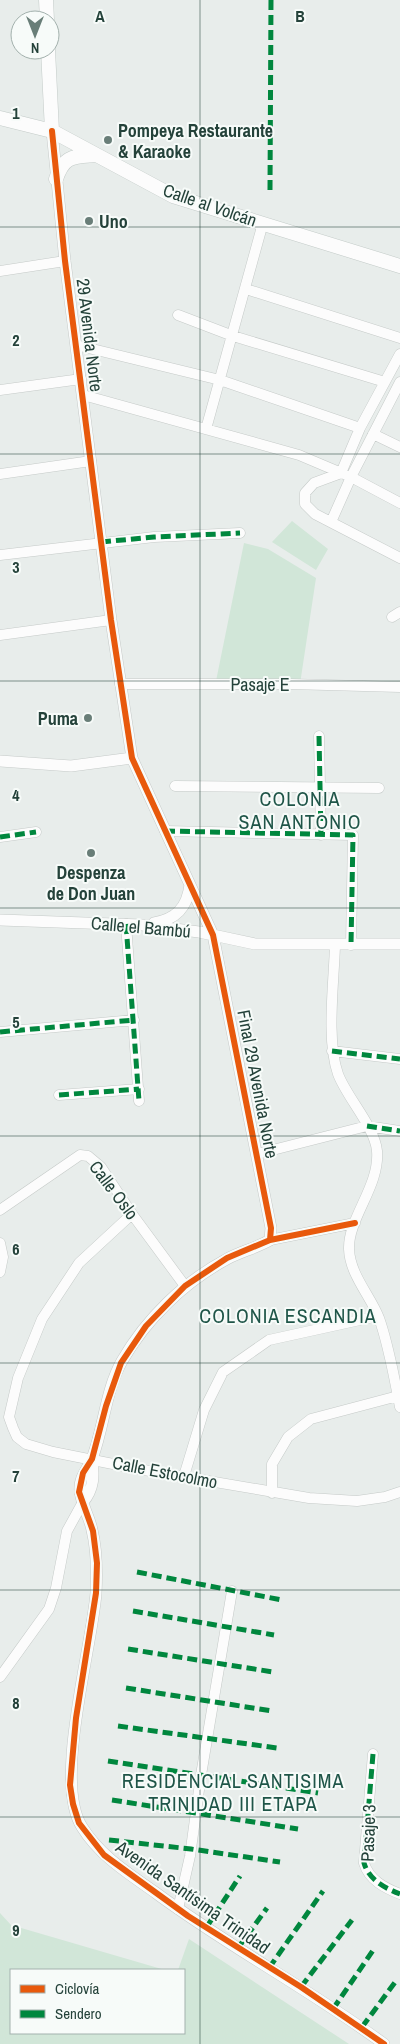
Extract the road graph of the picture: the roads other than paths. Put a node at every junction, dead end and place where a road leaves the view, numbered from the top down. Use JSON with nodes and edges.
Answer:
{"nodes":[{"id":1,"x":48,"y":60,"type":"edge"},
{"id":2,"x":0,"y":118,"type":"edge"},
{"id":3,"x":52,"y":131,"type":"junction"},
{"id":4,"x":96,"y":155,"type":"junction"},
{"id":5,"x":56,"y":179,"type":"junction"},
{"id":6,"x":263,"y":223,"type":"junction"},
{"id":7,"x":66,"y":262,"type":"junction"},
{"id":8,"x":400,"y":266,"type":"edge"},
{"id":9,"x":0,"y":271,"type":"edge"},
{"id":10,"x":246,"y":290,"type":"junction"},
{"id":11,"x":178,"y":314,"type":"dead end"},
{"id":12,"x":233,"y":336,"type":"junction"},
{"id":13,"x":400,"y":338,"type":"edge"},
{"id":14,"x":76,"y":345,"type":"junction"},
{"id":15,"x":400,"y":354,"type":"edge"},
{"id":16,"x":80,"y":379,"type":"junction"},
{"id":17,"x":220,"y":380,"type":"junction"},
{"id":18,"x":385,"y":382,"type":"junction"},
{"id":19,"x":399,"y":386,"type":"edge"},
{"id":20,"x":0,"y":390,"type":"edge"},
{"id":21,"x":83,"y":395,"type":"junction"},
{"id":22,"x":360,"y":428,"type":"junction"},
{"id":23,"x":206,"y":429,"type":"junction"},
{"id":24,"x":373,"y":434,"type":"junction"},
{"id":25,"x":400,"y":447,"type":"edge"},
{"id":26,"x":91,"y":461,"type":"junction"},
{"id":27,"x":0,"y":474,"type":"edge"},
{"id":28,"x":346,"y":475,"type":"junction"},
{"id":29,"x":400,"y":502,"type":"edge"},
{"id":30,"x":331,"y":522,"type":"junction"},
{"id":31,"x":240,"y":534,"type":"dead end"},
{"id":32,"x":102,"y":542,"type":"junction"},
{"id":33,"x":0,"y":555,"type":"edge"},
{"id":34,"x":400,"y":558,"type":"edge"},
{"id":35,"x":110,"y":620,"type":"junction"},
{"id":36,"x":0,"y":635,"type":"edge"},
{"id":37,"x":120,"y":684,"type":"junction"},
{"id":38,"x":400,"y":688,"type":"edge"},
{"id":39,"x":319,"y":736,"type":"dead end"},
{"id":40,"x":132,"y":758,"type":"junction"},
{"id":41,"x":0,"y":761,"type":"edge"},
{"id":42,"x":175,"y":786,"type":"dead end"},
{"id":43,"x":320,"y":788,"type":"junction"},
{"id":44,"x":379,"y":788,"type":"dead end"},
{"id":45,"x":36,"y":832,"type":"dead end"},
{"id":46,"x":164,"y":832,"type":"junction"},
{"id":47,"x":321,"y":835,"type":"junction"},
{"id":48,"x":0,"y":837,"type":"edge"},
{"id":49,"x":190,"y":885,"type":"junction"},
{"id":50,"x":0,"y":920,"type":"edge"},
{"id":51,"x":126,"y":924,"type":"junction"},
{"id":52,"x":142,"y":925,"type":"junction"},
{"id":53,"x":213,"y":935,"type":"junction"},
{"id":54,"x":400,"y":944,"type":"edge"},
{"id":55,"x":335,"y":945,"type":"junction"},
{"id":56,"x":351,"y":945,"type":"junction"},
{"id":57,"x":134,"y":1020,"type":"junction"},
{"id":58,"x":0,"y":1032,"type":"edge"},
{"id":59,"x":332,"y":1051,"type":"junction"},
{"id":60,"x":400,"y":1059,"type":"edge"},
{"id":61,"x":139,"y":1089,"type":"junction"},
{"id":62,"x":59,"y":1095,"type":"dead end"},
{"id":63,"x":139,"y":1101,"type":"dead end"},
{"id":64,"x":367,"y":1126,"type":"junction"},
{"id":65,"x":400,"y":1131,"type":"edge"},
{"id":66,"x":257,"y":1154,"type":"junction"},
{"id":67,"x":0,"y":1210,"type":"edge"},
{"id":68,"x":132,"y":1214,"type":"junction"},
{"id":69,"x":356,"y":1223,"type":"junction"},
{"id":70,"x":270,"y":1240,"type":"junction"},
{"id":71,"x":0,"y":1243,"type":"edge"},
{"id":72,"x":0,"y":1272,"type":"edge"},
{"id":73,"x":185,"y":1286,"type":"junction"},
{"id":74,"x":378,"y":1316,"type":"junction"},
{"id":75,"x":398,"y":1396,"type":"junction"},
{"id":76,"x":400,"y":1407,"type":"edge"},
{"id":77,"x":92,"y":1459,"type":"junction"},
{"id":78,"x":184,"y":1476,"type":"junction"},
{"id":79,"x":400,"y":1492,"type":"edge"},
{"id":80,"x":272,"y":1493,"type":"junction"},
{"id":81,"x":84,"y":1502,"type":"junction"},
{"id":82,"x":232,"y":1591,"type":"dead end"},
{"id":83,"x":0,"y":1677,"type":"edge"},
{"id":84,"x":374,"y":1754,"type":"dead end"},
{"id":85,"x":400,"y":1894,"type":"edge"},
{"id":86,"x":178,"y":1909,"type":"junction"},
{"id":87,"x":384,"y":2044,"type":"edge"}],
"edges":[{"from":1,"to":3,"type":"main road","name":"29 Avenida Norte"},
{"from":2,"to":3,"type":"main road","name":"Calle al Volcán"},
{"from":3,"to":4,"type":"main road","name":"Calle al Volcán"},
{"from":3,"to":5,"type":"street","name":"29 Avenida Norte"},
{"from":4,"to":5,"type":"main road"},
{"from":4,"to":6,"type":"main road","name":"Calle al Volcán"},
{"from":5,"to":7,"type":"street","name":"29 Avenida Norte"},
{"from":6,"to":8,"type":"main road","name":"Calle al Volcán"},
{"from":6,"to":10,"type":"street"},
{"from":7,"to":9,"type":"street"},
{"from":7,"to":14,"type":"street","name":"29 Avenida Norte"},
{"from":10,"to":12,"type":"street"},
{"from":10,"to":13,"type":"street"},
{"from":11,"to":12,"type":"street"},
{"from":12,"to":17,"type":"street"},
{"from":12,"to":18,"type":"street"},
{"from":14,"to":16,"type":"street","name":"29 Avenida Norte"},
{"from":14,"to":17,"type":"street"},
{"from":15,"to":18,"type":"street"},
{"from":16,"to":20,"type":"street"},
{"from":16,"to":21,"type":"street","name":"29 Avenida Norte"},
{"from":17,"to":22,"type":"street"},
{"from":17,"to":23,"type":"street"},
{"from":18,"to":22,"type":"street"},
{"from":19,"to":24,"type":"street"},
{"from":21,"to":23,"type":"street"},
{"from":21,"to":26,"type":"street","name":"29 Avenida Norte"},
{"from":22,"to":28,"type":"street"},
{"from":23,"to":28,"type":"street"},
{"from":24,"to":25,"type":"street"},
{"from":24,"to":28,"type":"street"},
{"from":26,"to":27,"type":"street"},
{"from":26,"to":32,"type":"street","name":"29 Avenida Norte"},
{"from":28,"to":29,"type":"street"},
{"from":28,"to":30,"type":"street"},
{"from":28,"to":30,"type":"street"},
{"from":30,"to":34,"type":"street"},
{"from":31,"to":32,"type":"street"},
{"from":32,"to":33,"type":"street"},
{"from":32,"to":35,"type":"street","name":"29 Avenida Norte"},
{"from":35,"to":36,"type":"street"},
{"from":35,"to":37,"type":"street","name":"29 Avenida Norte"},
{"from":37,"to":38,"type":"street","name":"Pasaje E"},
{"from":37,"to":40,"type":"street","name":"29 Avenida Norte"},
{"from":39,"to":43,"type":"street"},
{"from":40,"to":41,"type":"street"},
{"from":40,"to":46,"type":"street","name":"Final 29 Avenida Norte"},
{"from":42,"to":43,"type":"street"},
{"from":43,"to":44,"type":"street"},
{"from":43,"to":47,"type":"street"},
{"from":45,"to":48,"type":"street"},
{"from":46,"to":47,"type":"street"},
{"from":46,"to":49,"type":"street","name":"Final 29 Avenida Norte"},
{"from":47,"to":56,"type":"street"},
{"from":49,"to":52,"type":"street"},
{"from":49,"to":53,"type":"street","name":"Final 29 Avenida Norte"},
{"from":50,"to":51,"type":"street","name":"Calle el Bambú"},
{"from":51,"to":52,"type":"street","name":"Calle el Bambú"},
{"from":51,"to":57,"type":"street"},
{"from":52,"to":53,"type":"street","name":"Calle el Bambú"},
{"from":53,"to":55,"type":"street","name":"Calle el Bambú"},
{"from":53,"to":66,"type":"street","name":"Final 29 Avenida Norte"},
{"from":54,"to":56,"type":"street","name":"Calle el Bambú"},
{"from":55,"to":56,"type":"street","name":"Calle el Bambú"},
{"from":55,"to":59,"type":"street"},
{"from":57,"to":58,"type":"street"},
{"from":57,"to":61,"type":"street"},
{"from":59,"to":60,"type":"street"},
{"from":59,"to":64,"type":"street"},
{"from":61,"to":62,"type":"street"},
{"from":61,"to":63,"type":"street"},
{"from":64,"to":65,"type":"street"},
{"from":64,"to":66,"type":"street"},
{"from":64,"to":69,"type":"street"},
{"from":66,"to":70,"type":"street","name":"Final 29 Avenida Norte"},
{"from":67,"to":68,"type":"street","name":"Calle Oslo"},
{"from":68,"to":73,"type":"street","name":"Calle Oslo"},
{"from":68,"to":77,"type":"street","name":"Calle Estocolmo"},
{"from":69,"to":70,"type":"street"},
{"from":69,"to":74,"type":"street"},
{"from":70,"to":73,"type":"street","name":"Avenida Santísima Trinidad"},
{"from":71,"to":72,"type":"street"},
{"from":73,"to":77,"type":"street","name":"Avenida Santísima Trinidad"},
{"from":74,"to":75,"type":"street"},
{"from":74,"to":78,"type":"street"},
{"from":75,"to":76,"type":"street"},
{"from":75,"to":80,"type":"street"},
{"from":77,"to":78,"type":"street","name":"Calle Estocolmo"},
{"from":77,"to":81,"type":"street","name":"Avenida Santísima Trinidad"},
{"from":78,"to":80,"type":"street","name":"Calle Estocolmo"},
{"from":79,"to":80,"type":"street","name":"Calle Estocolmo"},
{"from":81,"to":83,"type":"street"},
{"from":81,"to":86,"type":"street","name":"Avenida Santísima Trinidad"},
{"from":82,"to":86,"type":"street"},
{"from":84,"to":85,"type":"street","name":"Pasaje 3"},
{"from":86,"to":87,"type":"street","name":"Avenida Santísima Trinidad"}]}
